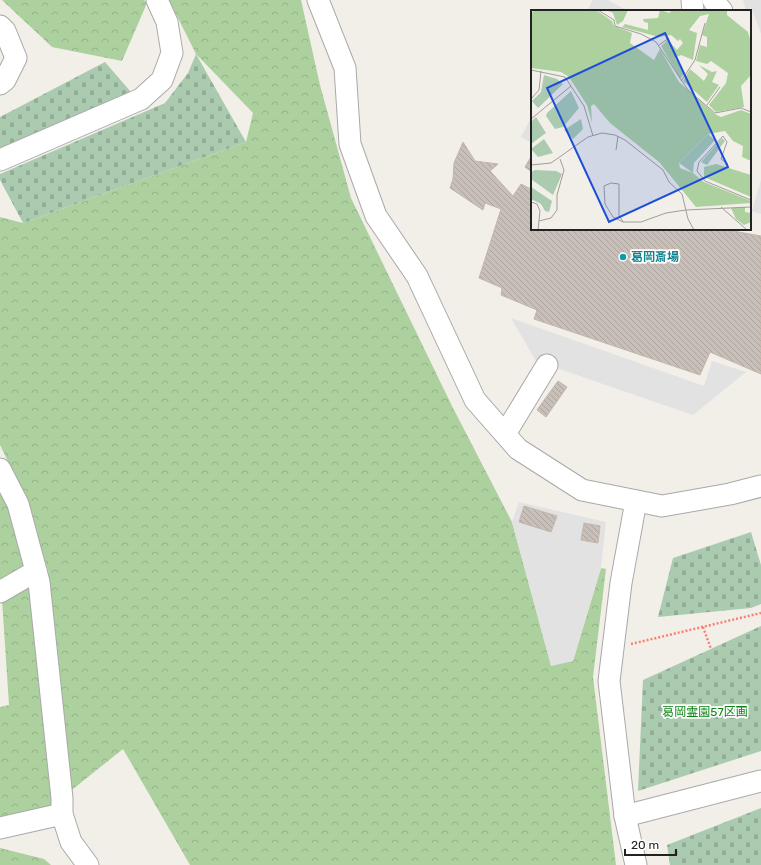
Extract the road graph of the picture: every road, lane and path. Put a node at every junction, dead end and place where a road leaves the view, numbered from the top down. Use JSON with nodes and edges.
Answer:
{"nodes":[{"id":1,"x":157,"y":0,"type":"edge"},
{"id":2,"x":318,"y":0,"type":"edge"},
{"id":3,"x":692,"y":0,"type":"edge"},
{"id":4,"x":713,"y":0,"type":"edge"},
{"id":5,"x":693,"y":10,"type":"edge"},
{"id":6,"x":721,"y":10,"type":"edge"},
{"id":7,"x":0,"y":26,"type":"edge"},
{"id":8,"x":0,"y":84,"type":"edge"},
{"id":9,"x":0,"y":160,"type":"edge"},
{"id":10,"x":547,"y":365,"type":"dead end"},
{"id":11,"x":505,"y":434,"type":"junction"},
{"id":12,"x":0,"y":469,"type":"edge"},
{"id":13,"x":761,"y":486,"type":"edge"},
{"id":14,"x":636,"y":501,"type":"junction"},
{"id":15,"x":36,"y":570,"type":"junction"},
{"id":16,"x":0,"y":592,"type":"edge"},
{"id":17,"x":761,"y":613,"type":"edge"},
{"id":18,"x":703,"y":627,"type":"junction"},
{"id":19,"x":711,"y":648,"type":"dead end"},
{"id":20,"x":613,"y":649,"type":"junction"},
{"id":21,"x":761,"y":781,"type":"edge"},
{"id":22,"x":62,"y":814,"type":"junction"},
{"id":23,"x":625,"y":816,"type":"junction"},
{"id":24,"x":0,"y":828,"type":"edge"},
{"id":25,"x":88,"y":865,"type":"edge"},
{"id":26,"x":636,"y":865,"type":"edge"}],
"edges":[{"from":1,"to":9,"type":"street"},
{"from":2,"to":11,"type":"street"},
{"from":3,"to":5,"type":"street"},
{"from":4,"to":6,"type":"street"},
{"from":7,"to":8,"type":"street"},
{"from":10,"to":11,"type":"street"},
{"from":11,"to":14,"type":"street"},
{"from":12,"to":15,"type":"street"},
{"from":13,"to":14,"type":"street"},
{"from":14,"to":20,"type":"street"},
{"from":15,"to":16,"type":"street"},
{"from":15,"to":22,"type":"street"},
{"from":17,"to":18,"type":"path"},
{"from":18,"to":19,"type":"path"},
{"from":18,"to":20,"type":"path"},
{"from":20,"to":23,"type":"street"},
{"from":21,"to":23,"type":"street"},
{"from":22,"to":24,"type":"street"},
{"from":22,"to":25,"type":"street"},
{"from":23,"to":26,"type":"street"}]}
